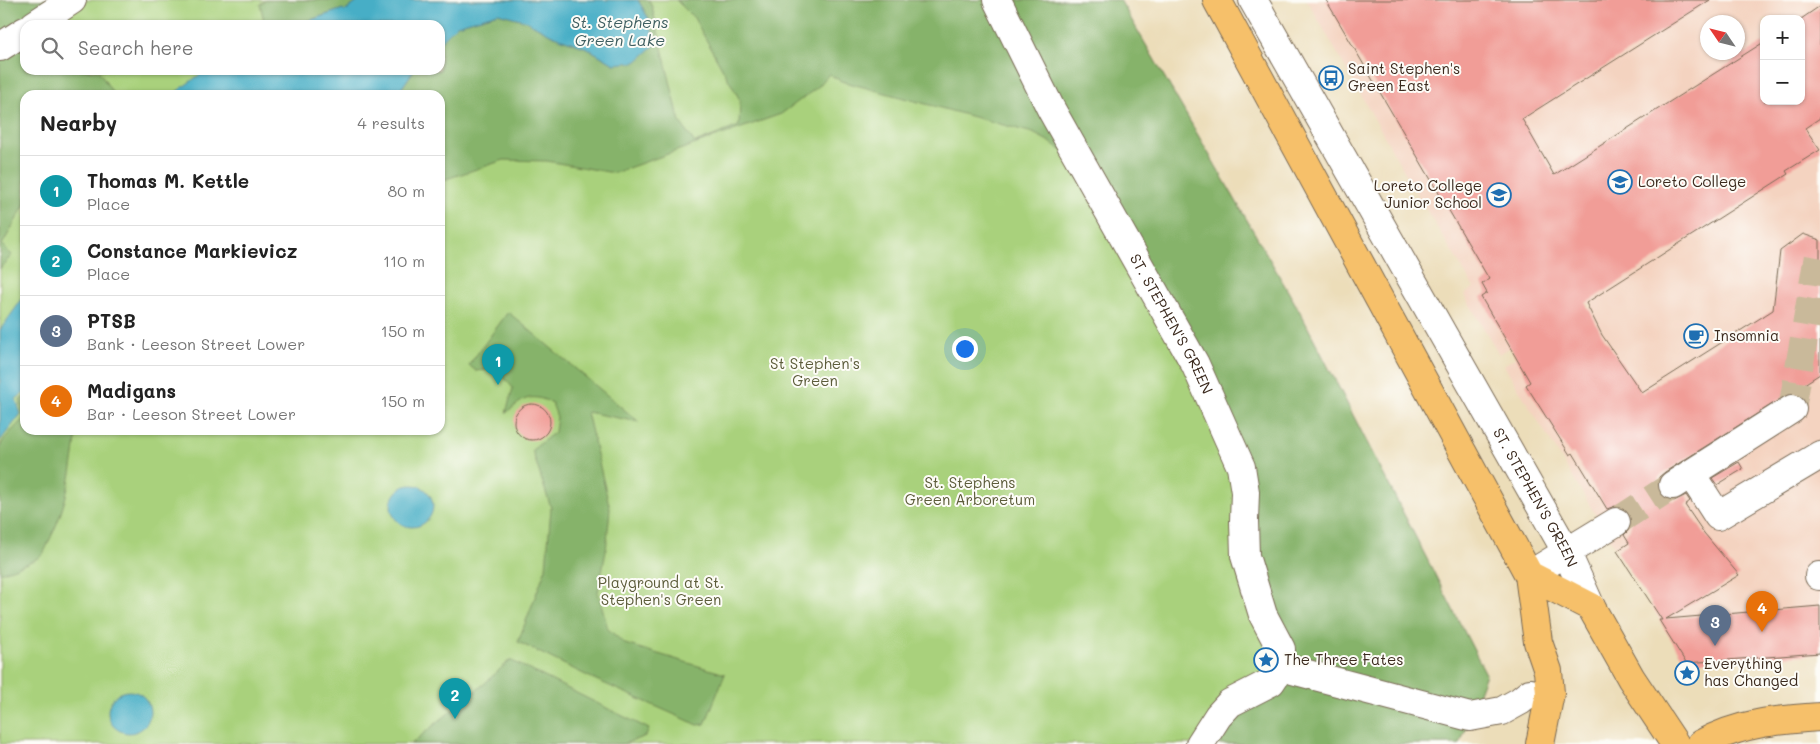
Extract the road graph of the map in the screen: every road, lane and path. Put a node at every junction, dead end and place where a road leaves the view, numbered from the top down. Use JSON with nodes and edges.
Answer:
{"nodes":[{"id":1,"x":72,"y":0,"type":"edge"},
{"id":2,"x":997,"y":0,"type":"edge"},
{"id":3,"x":1217,"y":0,"type":"edge"},
{"id":4,"x":1253,"y":0,"type":"edge"},
{"id":5,"x":42,"y":20,"type":"edge"},
{"id":6,"x":20,"y":34,"type":"edge"},
{"id":7,"x":0,"y":47,"type":"edge"},
{"id":8,"x":1792,"y":409,"type":"dead end"},
{"id":9,"x":1820,"y":455,"type":"edge"},
{"id":10,"x":1616,"y":522,"type":"tunnel mouth"},
{"id":11,"x":1566,"y":551,"type":"junction"},
{"id":12,"x":1529,"y":575,"type":"junction"},
{"id":13,"x":1591,"y":608,"type":"junction"},
{"id":14,"x":1281,"y":667,"type":"junction"},
{"id":15,"x":1530,"y":693,"type":"dead end"},
{"id":16,"x":1820,"y":716,"type":"edge"},
{"id":17,"x":1200,"y":744,"type":"edge"},
{"id":18,"x":1540,"y":744,"type":"edge"},
{"id":19,"x":1675,"y":744,"type":"edge"},
{"id":20,"x":1700,"y":744,"type":"edge"}],
"edges":[{"from":1,"to":5,"type":"street"},
{"from":2,"to":14,"type":"street","name":"ST. STEPHEN'S GREEN"},
{"from":3,"to":12,"type":"main road"},
{"from":4,"to":11,"type":"street","name":"ST. STEPHEN'S GREEN"},
{"from":6,"to":7,"type":"street"},
{"from":8,"to":9,"type":"street"},
{"from":10,"to":11,"type":"street"},
{"from":11,"to":12,"type":"street"},
{"from":11,"to":13,"type":"street","name":"ST. STEPHEN'S GREEN"},
{"from":12,"to":13,"type":"main road","name":"ST. STEPHEN'S GREEN"},
{"from":12,"to":18,"type":"main road"},
{"from":13,"to":19,"type":"main road","name":"ST. STEPHEN'S GREEN"},
{"from":14,"to":15,"type":"street"},
{"from":14,"to":17,"type":"street"},
{"from":16,"to":20,"type":"main road"}]}
